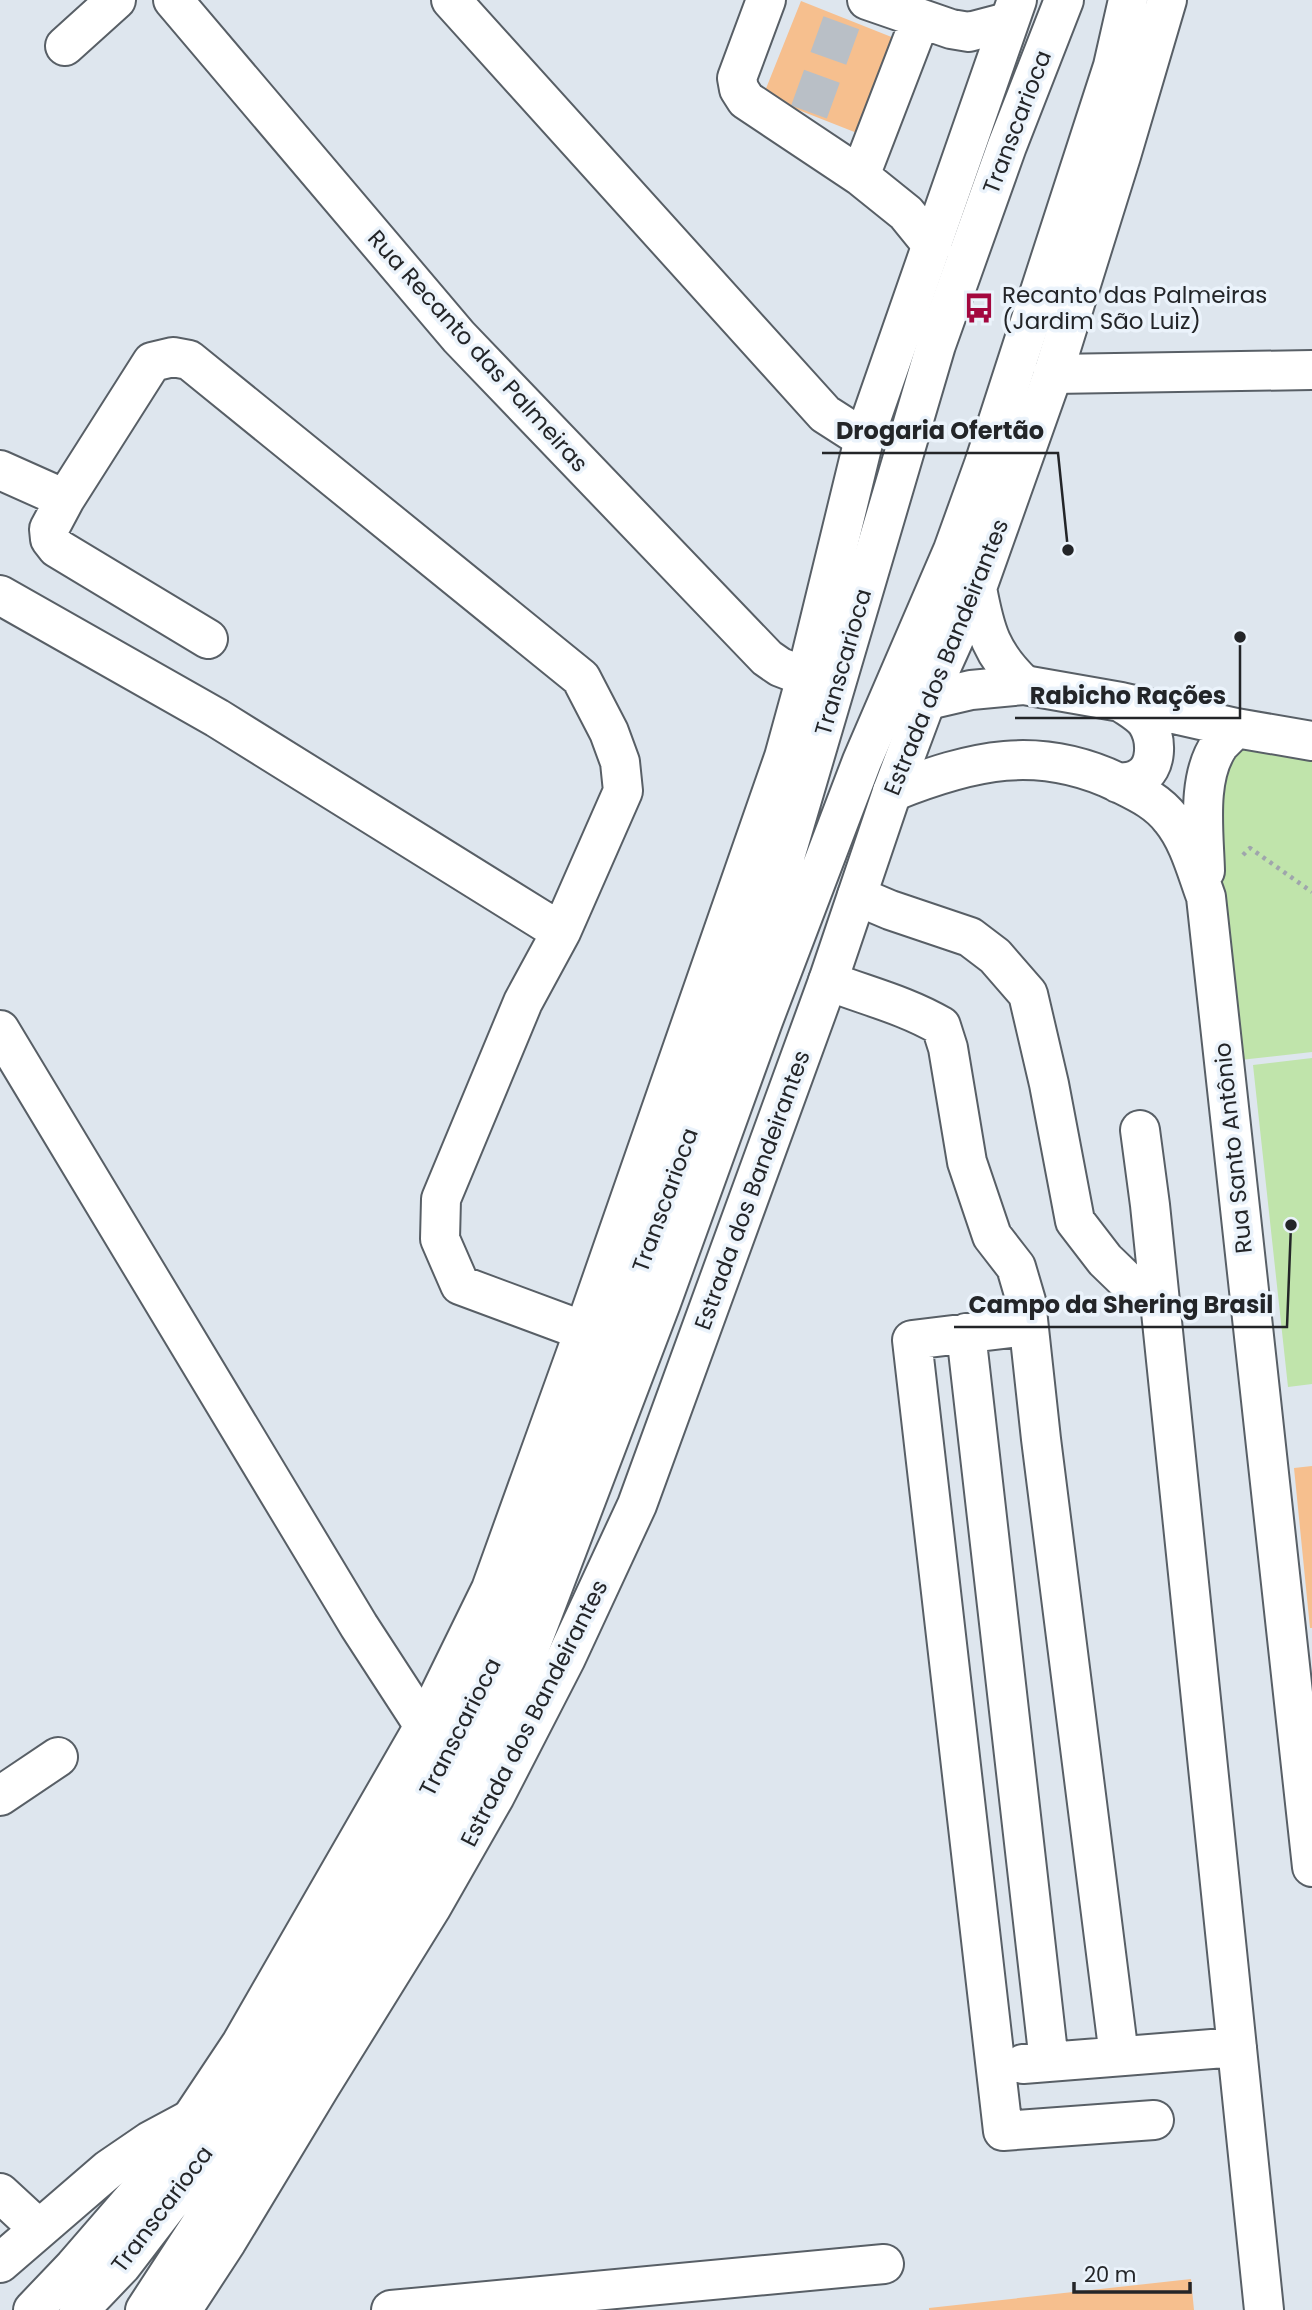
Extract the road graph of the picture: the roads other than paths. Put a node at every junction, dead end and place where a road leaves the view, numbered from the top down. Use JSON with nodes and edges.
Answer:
{"nodes":[{"id":1,"x":116,"y":0,"type":"edge"},
{"id":2,"x":173,"y":0,"type":"edge"},
{"id":3,"x":451,"y":0,"type":"edge"},
{"id":4,"x":766,"y":0,"type":"edge"},
{"id":5,"x":1064,"y":0,"type":"edge"},
{"id":6,"x":1128,"y":0,"type":"edge"},
{"id":7,"x":1167,"y":0,"type":"edge"},
{"id":8,"x":853,"y":6,"type":"edge"},
{"id":9,"x":1012,"y":11,"type":"edge"},
{"id":10,"x":920,"y":20,"type":"junction"},
{"id":11,"x":65,"y":46,"type":"dead end"},
{"id":12,"x":860,"y":176,"type":"junction"},
{"id":13,"x":932,"y":245,"type":"junction"},
{"id":14,"x":1312,"y":370,"type":"edge"},
{"id":15,"x":1053,"y":374,"type":"junction"},
{"id":16,"x":864,"y":439,"type":"junction"},
{"id":17,"x":0,"y":470,"type":"edge"},
{"id":18,"x":65,"y":499,"type":"junction"},
{"id":19,"x":977,"y":588,"type":"junction"},
{"id":20,"x":0,"y":595,"type":"edge"},
{"id":21,"x":208,"y":639,"type":"dead end"},
{"id":22,"x":806,"y":677,"type":"junction"},
{"id":23,"x":1024,"y":685,"type":"junction"},
{"id":24,"x":926,"y":701,"type":"junction"},
{"id":25,"x":1121,"y":702,"type":"junction"},
{"id":26,"x":884,"y":710,"type":"junction"},
{"id":27,"x":1236,"y":728,"type":"junction"},
{"id":28,"x":823,"y":732,"type":"junction"},
{"id":29,"x":1310,"y":739,"type":"edge"},
{"id":30,"x":784,"y":757,"type":"junction"},
{"id":31,"x":1118,"y":783,"type":"junction"},
{"id":32,"x":892,"y":792,"type":"junction"},
{"id":33,"x":857,"y":896,"type":"junction"},
{"id":34,"x":1206,"y":897,"type":"junction"},
{"id":35,"x":561,"y":932,"type":"junction"},
{"id":36,"x":828,"y":981,"type":"junction"},
{"id":37,"x":0,"y":1030,"type":"edge"},
{"id":38,"x":1140,"y":1130,"type":"dead end"},
{"id":39,"x":1159,"y":1300,"type":"junction"},
{"id":40,"x":1028,"y":1326,"type":"junction"},
{"id":41,"x":584,"y":1331,"type":"junction"},
{"id":42,"x":966,"y":1333,"type":"junction"},
{"id":43,"x":424,"y":1726,"type":"junction"},
{"id":44,"x":58,"y":1757,"type":"dead end"},
{"id":45,"x":0,"y":1796,"type":"edge"},
{"id":46,"x":1312,"y":1867,"type":"edge"},
{"id":47,"x":1237,"y":2047,"type":"junction"},
{"id":48,"x":1119,"y":2056,"type":"junction"},
{"id":49,"x":1049,"y":2062,"type":"junction"},
{"id":50,"x":995,"y":2066,"type":"junction"},
{"id":51,"x":191,"y":2119,"type":"junction"},
{"id":52,"x":1154,"y":2120,"type":"dead end"},
{"id":53,"x":0,"y":2193,"type":"edge"},
{"id":54,"x":39,"y":2229,"type":"junction"},
{"id":55,"x":0,"y":2263,"type":"edge"},
{"id":56,"x":884,"y":2264,"type":"dead end"},
{"id":57,"x":33,"y":2310,"type":"edge"},
{"id":58,"x":79,"y":2310,"type":"edge"},
{"id":59,"x":145,"y":2310,"type":"edge"},
{"id":60,"x":181,"y":2310,"type":"edge"},
{"id":61,"x":391,"y":2310,"type":"edge"},
{"id":62,"x":1264,"y":2310,"type":"edge"}],
"edges":[{"from":1,"to":11,"type":"street"},
{"from":2,"to":22,"type":"street","name":"Rua Recanto das Palmeiras"},
{"from":3,"to":16,"type":"street"},
{"from":4,"to":12,"type":"street"},
{"from":5,"to":28,"type":"street","name":"Transcarioca"},
{"from":6,"to":26,"type":"street","name":"Transcarioca"},
{"from":7,"to":15,"type":"street","name":"Estrada dos Bandeirantes"},
{"from":8,"to":10,"type":"street"},
{"from":9,"to":10,"type":"street"},
{"from":9,"to":13,"type":"street"},
{"from":10,"to":12,"type":"street"},
{"from":12,"to":13,"type":"street"},
{"from":13,"to":16,"type":"street"},
{"from":14,"to":15,"type":"street"},
{"from":15,"to":19,"type":"street","name":"Estrada dos Bandeirantes"},
{"from":16,"to":22,"type":"street"},
{"from":17,"to":18,"type":"street"},
{"from":18,"to":21,"type":"street"},
{"from":18,"to":35,"type":"street"},
{"from":19,"to":23,"type":"street"},
{"from":19,"to":24,"type":"street","name":"Estrada dos Bandeirantes"},
{"from":20,"to":35,"type":"street"},
{"from":22,"to":30,"type":"street"},
{"from":23,"to":24,"type":"street"},
{"from":23,"to":25,"type":"street"},
{"from":24,"to":26,"type":"street"},
{"from":24,"to":32,"type":"street","name":"Estrada dos Bandeirantes"},
{"from":25,"to":27,"type":"street"},
{"from":25,"to":31,"type":"street"},
{"from":26,"to":28,"type":"street"},
{"from":26,"to":59,"type":"street","name":"Transcarioca"},
{"from":27,"to":29,"type":"street"},
{"from":27,"to":34,"type":"street"},
{"from":28,"to":30,"type":"street"},
{"from":28,"to":58,"type":"street","name":"Transcarioca"},
{"from":30,"to":41,"type":"street"},
{"from":31,"to":32,"type":"street","name":"Rua Santo Antônio"},
{"from":31,"to":34,"type":"street","name":"Rua Santo Antônio"},
{"from":32,"to":33,"type":"street","name":"Estrada dos Bandeirantes"},
{"from":33,"to":36,"type":"street","name":"Estrada dos Bandeirantes"},
{"from":33,"to":39,"type":"street"},
{"from":34,"to":46,"type":"street","name":"Rua Santo Antônio"},
{"from":35,"to":41,"type":"street"},
{"from":36,"to":40,"type":"street"},
{"from":36,"to":60,"type":"street","name":"Estrada dos Bandeirantes"},
{"from":37,"to":43,"type":"street"},
{"from":38,"to":39,"type":"street"},
{"from":39,"to":47,"type":"street"},
{"from":40,"to":42,"type":"street"},
{"from":40,"to":48,"type":"street"},
{"from":41,"to":43,"type":"street"},
{"from":42,"to":49,"type":"street"},
{"from":42,"to":50,"type":"street"},
{"from":43,"to":51,"type":"street"},
{"from":44,"to":45,"type":"street"},
{"from":47,"to":48,"type":"street"},
{"from":47,"to":62,"type":"street"},
{"from":48,"to":49,"type":"street"},
{"from":49,"to":50,"type":"street"},
{"from":50,"to":52,"type":"street"},
{"from":51,"to":54,"type":"street"},
{"from":51,"to":57,"type":"street"},
{"from":53,"to":54,"type":"street"},
{"from":54,"to":55,"type":"street"},
{"from":56,"to":61,"type":"street"}]}
